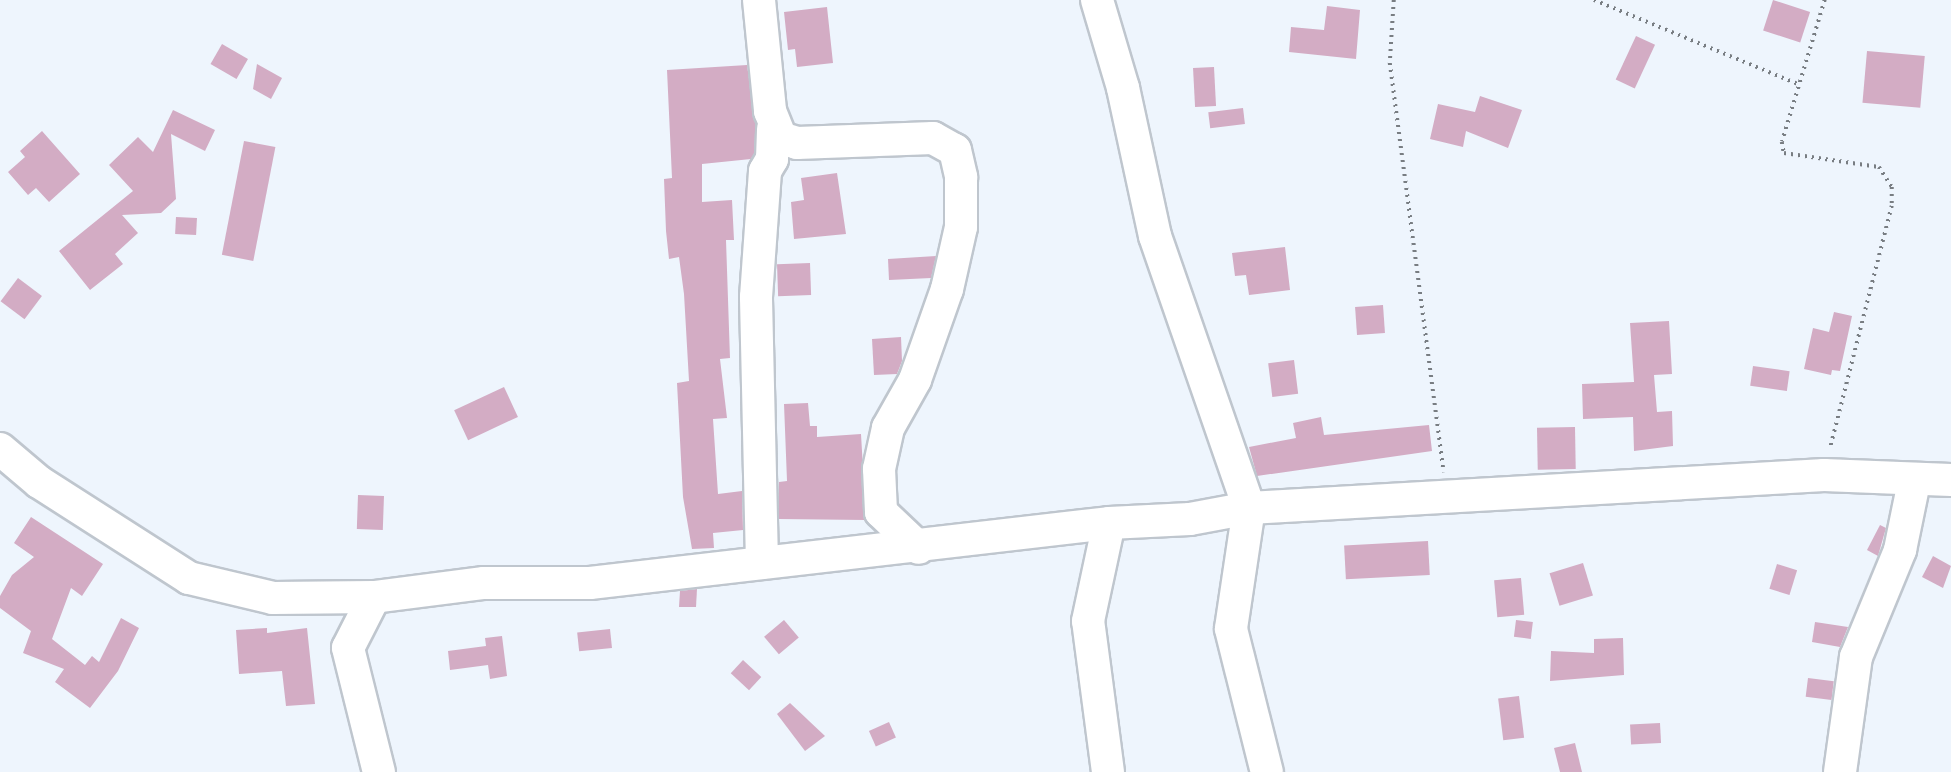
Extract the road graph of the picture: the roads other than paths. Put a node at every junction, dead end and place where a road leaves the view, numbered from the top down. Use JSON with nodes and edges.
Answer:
{"nodes":[{"id":1,"x":759,"y":0,"type":"edge"},
{"id":2,"x":1097,"y":0,"type":"edge"},
{"id":3,"x":774,"y":128,"type":"junction"},
{"id":4,"x":0,"y":449,"type":"edge"},
{"id":5,"x":1951,"y":480,"type":"edge"},
{"id":6,"x":1914,"y":482,"type":"junction"},
{"id":7,"x":1249,"y":508,"type":"junction"},
{"id":8,"x":1109,"y":523,"type":"junction"},
{"id":9,"x":919,"y":548,"type":"junction"},
{"id":10,"x":762,"y":563,"type":"junction"},
{"id":11,"x":374,"y":597,"type":"junction"},
{"id":12,"x":1272,"y":770,"type":"edge"},
{"id":13,"x":379,"y":772,"type":"edge"},
{"id":14,"x":1108,"y":772,"type":"edge"},
{"id":15,"x":1840,"y":772,"type":"edge"}],
"edges":[{"from":1,"to":3,"type":"street"},
{"from":2,"to":7,"type":"street"},
{"from":3,"to":9,"type":"street"},
{"from":3,"to":10,"type":"street"},
{"from":4,"to":11,"type":"street"},
{"from":5,"to":6,"type":"street"},
{"from":6,"to":7,"type":"street"},
{"from":6,"to":15,"type":"street"},
{"from":7,"to":8,"type":"street"},
{"from":7,"to":12,"type":"street"},
{"from":8,"to":9,"type":"street"},
{"from":8,"to":14,"type":"street"},
{"from":9,"to":10,"type":"street"},
{"from":10,"to":11,"type":"street"},
{"from":11,"to":13,"type":"street"}]}
